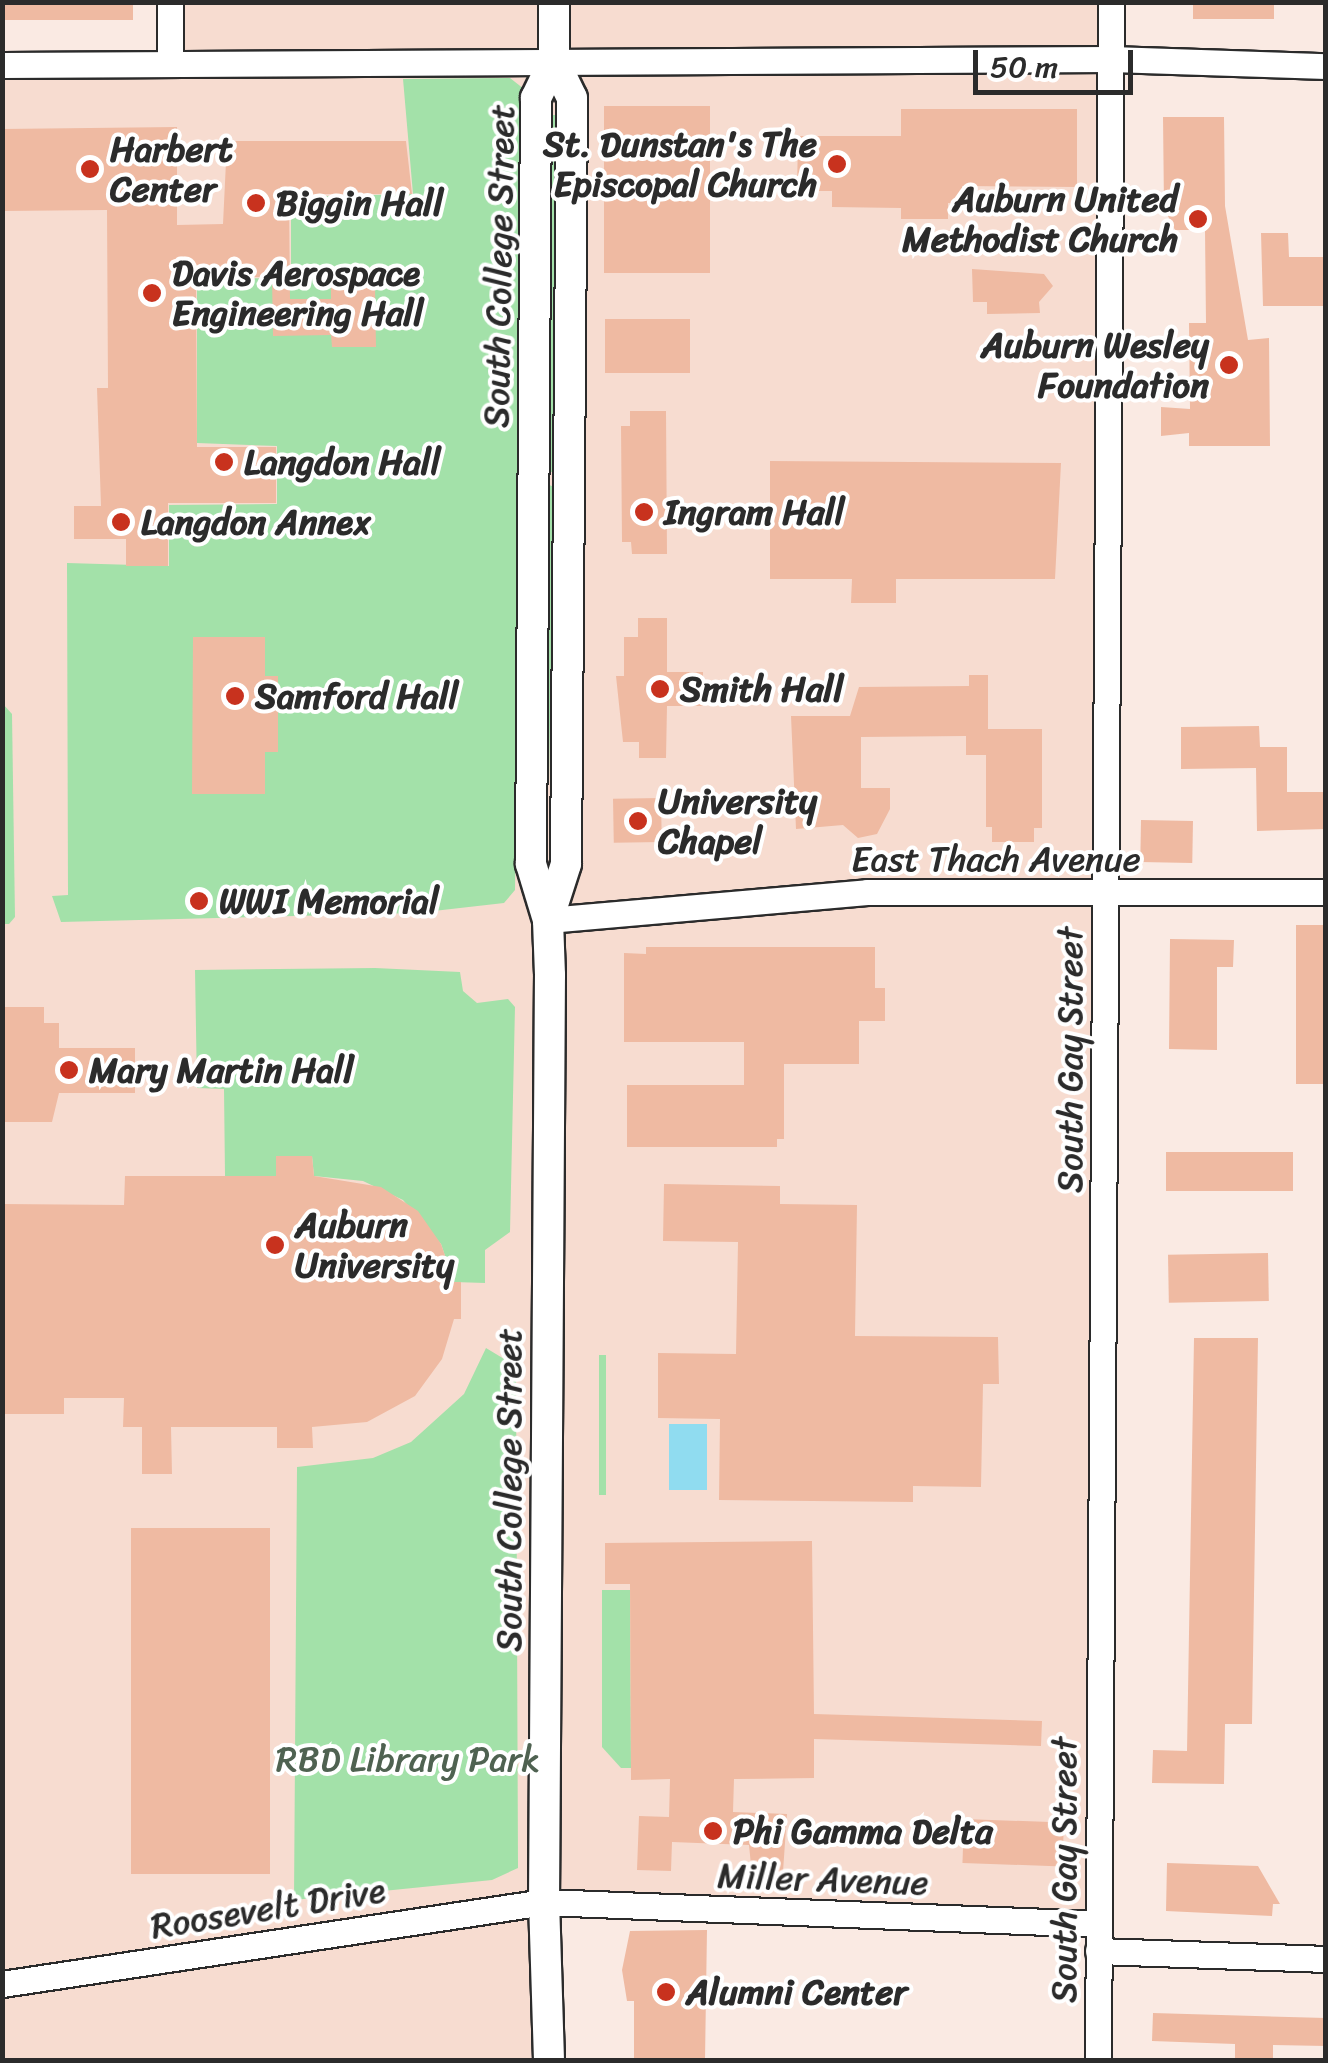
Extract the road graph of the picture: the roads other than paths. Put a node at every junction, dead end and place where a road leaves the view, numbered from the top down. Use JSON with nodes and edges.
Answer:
{"nodes":[{"id":1,"x":170,"y":2,"type":"edge"},
{"id":2,"x":554,"y":2,"type":"edge"},
{"id":3,"x":1111,"y":2,"type":"edge"},
{"id":4,"x":554,"y":60,"type":"junction"},
{"id":5,"x":1111,"y":60,"type":"junction"},
{"id":6,"x":170,"y":64,"type":"junction"},
{"id":7,"x":2,"y":65,"type":"edge"},
{"id":8,"x":1326,"y":66,"type":"edge"},
{"id":9,"x":1326,"y":892,"type":"edge"},
{"id":10,"x":1105,"y":894,"type":"junction"},
{"id":11,"x":548,"y":920,"type":"junction"},
{"id":12,"x":544,"y":1902,"type":"junction"},
{"id":13,"x":1098,"y":1924,"type":"junction"},
{"id":14,"x":1098,"y":1951,"type":"junction"},
{"id":15,"x":1326,"y":1959,"type":"edge"},
{"id":16,"x":2,"y":1984,"type":"edge"},
{"id":17,"x":550,"y":2060,"type":"edge"},
{"id":18,"x":1098,"y":2060,"type":"edge"}],
"edges":[{"from":1,"to":6,"type":"street"},
{"from":2,"to":4,"type":"main road"},
{"from":3,"to":5,"type":"street","name":"South Gay Street"},
{"from":4,"to":5,"type":"street"},
{"from":4,"to":6,"type":"street"},
{"from":4,"to":11,"type":"main road","name":"South College Street"},
{"from":5,"to":8,"type":"street"},
{"from":5,"to":10,"type":"street","name":"South Gay Street"},
{"from":6,"to":7,"type":"street"},
{"from":9,"to":10,"type":"street","name":"East Thach Avenue"},
{"from":10,"to":11,"type":"street","name":"East Thach Avenue"},
{"from":10,"to":13,"type":"street","name":"South Gay Street"},
{"from":11,"to":12,"type":"main road","name":"South College Street"},
{"from":12,"to":13,"type":"street","name":"Miller Avenue"},
{"from":12,"to":16,"type":"street","name":"Roosevelt Drive"},
{"from":12,"to":17,"type":"main road","name":"South College Street"},
{"from":13,"to":14,"type":"street","name":"South Gay Street"},
{"from":14,"to":15,"type":"street"},
{"from":14,"to":18,"type":"street","name":"South Gay Street"}]}
